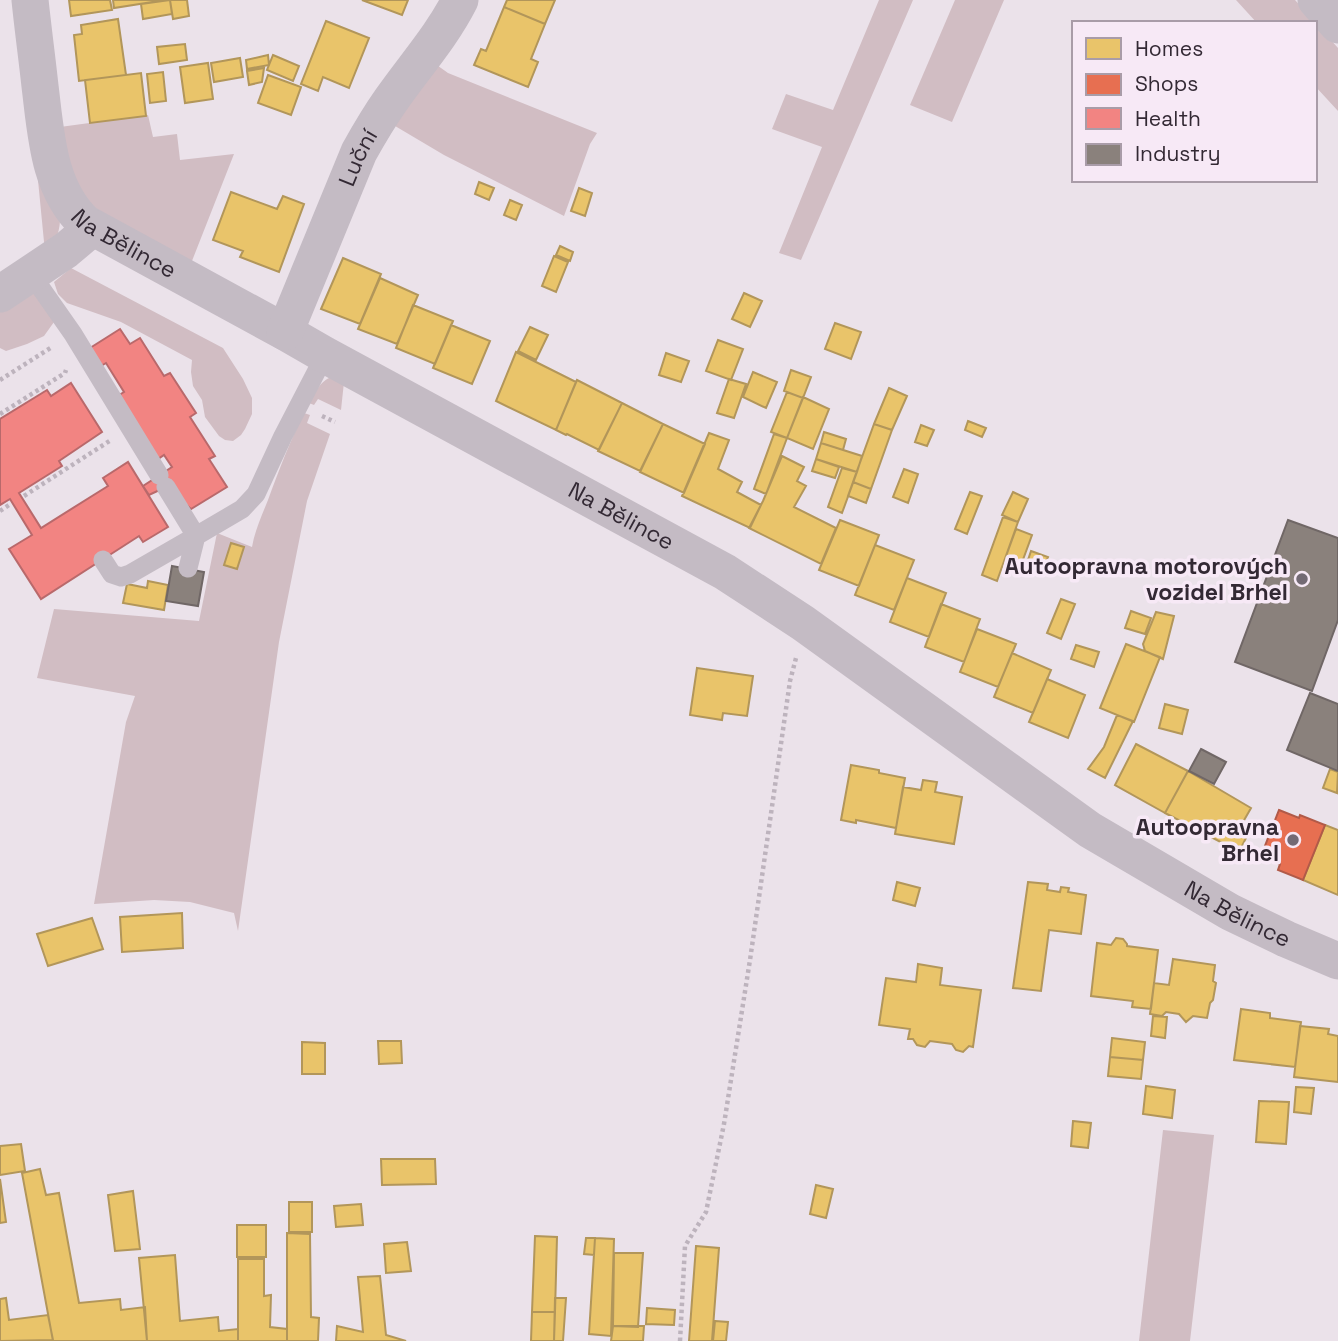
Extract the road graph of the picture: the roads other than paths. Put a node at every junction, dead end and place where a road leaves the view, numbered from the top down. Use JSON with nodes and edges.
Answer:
{"nodes":[{"id":1,"x":30,"y":0,"type":"edge"},
{"id":2,"x":460,"y":0,"type":"edge"},
{"id":3,"x":1316,"y":0,"type":"edge"},
{"id":4,"x":1338,"y":25,"type":"edge"},
{"id":5,"x":92,"y":228,"type":"junction"},
{"id":6,"x":31,"y":274,"type":"junction"},
{"id":7,"x":0,"y":294,"type":"edge"},
{"id":8,"x":285,"y":332,"type":"junction"},
{"id":9,"x":324,"y":355,"type":"junction"},
{"id":10,"x":196,"y":536,"type":"junction"},
{"id":11,"x":103,"y":560,"type":"dead end"},
{"id":12,"x":188,"y":568,"type":"dead end"},
{"id":13,"x":1338,"y":961,"type":"edge"}],
"edges":[{"from":1,"to":5,"type":"street","name":"Na Bělince"},
{"from":2,"to":8,"type":"street","name":"Luční"},
{"from":3,"to":4,"type":"street"},
{"from":5,"to":6,"type":"street"},
{"from":5,"to":8,"type":"street","name":"Na Bělince"},
{"from":6,"to":7,"type":"street"},
{"from":6,"to":10,"type":"lane"},
{"from":8,"to":9,"type":"street","name":"Na Bělince"},
{"from":9,"to":10,"type":"lane"},
{"from":9,"to":13,"type":"street","name":"Na Bělince"},
{"from":10,"to":11,"type":"lane"},
{"from":10,"to":12,"type":"lane"}]}
